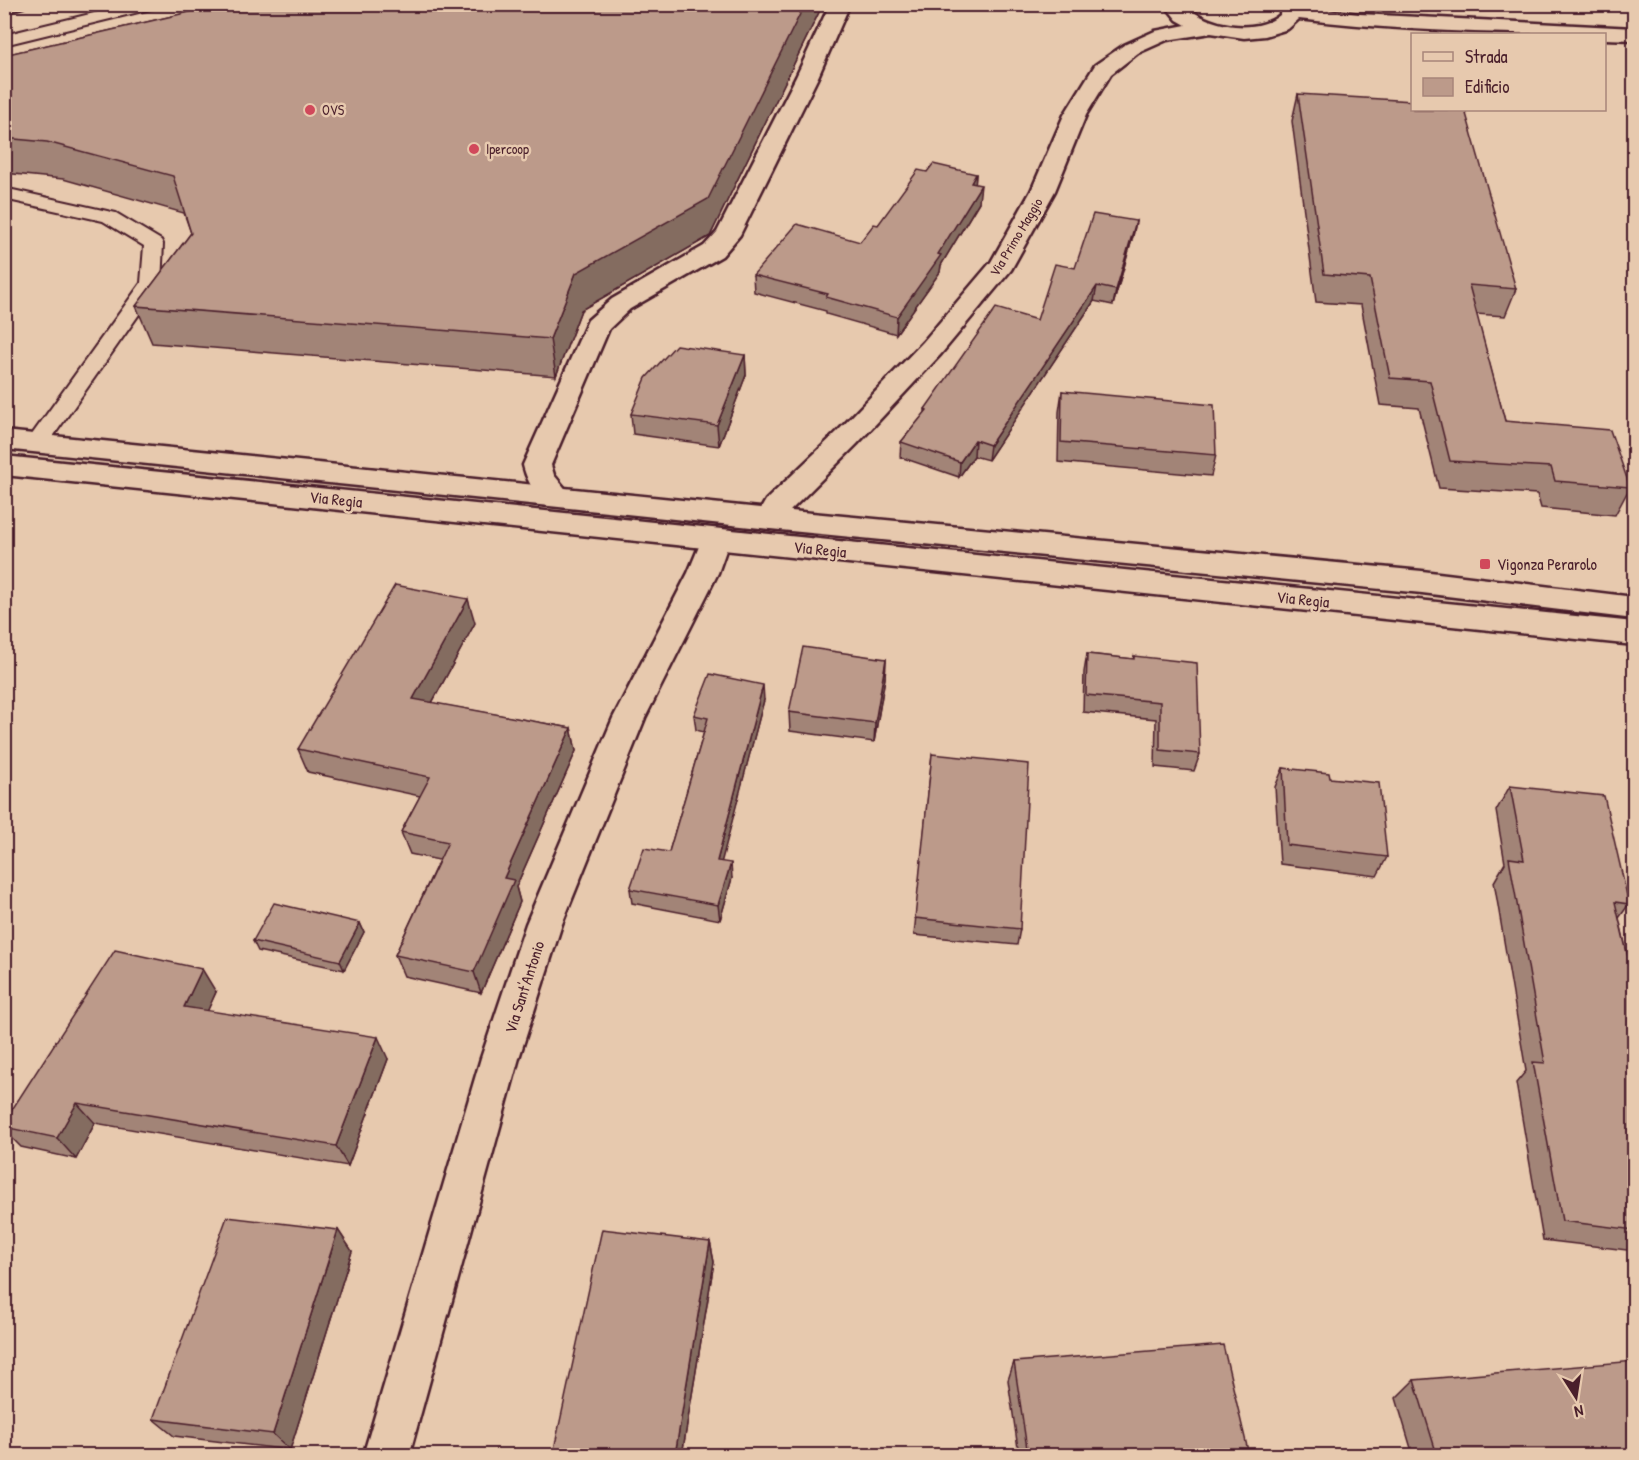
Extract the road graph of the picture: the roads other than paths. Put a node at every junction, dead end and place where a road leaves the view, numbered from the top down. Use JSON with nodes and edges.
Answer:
{"nodes":[{"id":1,"x":18,"y":4,"type":"edge"},
{"id":2,"x":153,"y":4,"type":"edge"},
{"id":3,"x":1174,"y":4,"type":"edge"},
{"id":4,"x":4,"y":8,"type":"edge"},
{"id":5,"x":839,"y":8,"type":"edge"},
{"id":6,"x":1292,"y":8,"type":"edge"},
{"id":7,"x":1207,"y":28,"type":"junction"},
{"id":8,"x":1635,"y":34,"type":"edge"},
{"id":9,"x":4,"y":40,"type":"edge"},
{"id":10,"x":4,"y":193,"type":"edge"},
{"id":11,"x":4,"y":440,"type":"edge"},
{"id":12,"x":37,"y":443,"type":"junction"},
{"id":13,"x":4,"y":465,"type":"edge"},
{"id":14,"x":559,"y":498,"type":"junction"},
{"id":15,"x":770,"y":519,"type":"junction"},
{"id":16,"x":715,"y":538,"type":"junction"},
{"id":17,"x":1635,"y":608,"type":"edge"},
{"id":18,"x":1635,"y":634,"type":"edge"},
{"id":19,"x":386,"y":1455,"type":"edge"}],
"edges":[{"from":1,"to":4,"type":"lane"},
{"from":2,"to":9,"type":"lane"},
{"from":3,"to":7,"type":"street"},
{"from":5,"to":14,"type":"street"},
{"from":6,"to":7,"type":"street"},
{"from":6,"to":8,"type":"street"},
{"from":7,"to":15,"type":"street","name":"Via Primo Maggio"},
{"from":10,"to":12,"type":"lane"},
{"from":11,"to":12,"type":"street","name":"Via Regia"},
{"from":12,"to":14,"type":"street","name":"Via Regia"},
{"from":13,"to":16,"type":"street","name":"Via Regia"},
{"from":14,"to":15,"type":"street","name":"Via Regia"},
{"from":15,"to":17,"type":"street","name":"Via Regia"},
{"from":16,"to":18,"type":"street","name":"Via Regia"},
{"from":16,"to":19,"type":"street","name":"Via Sant'Antonio"}]}
